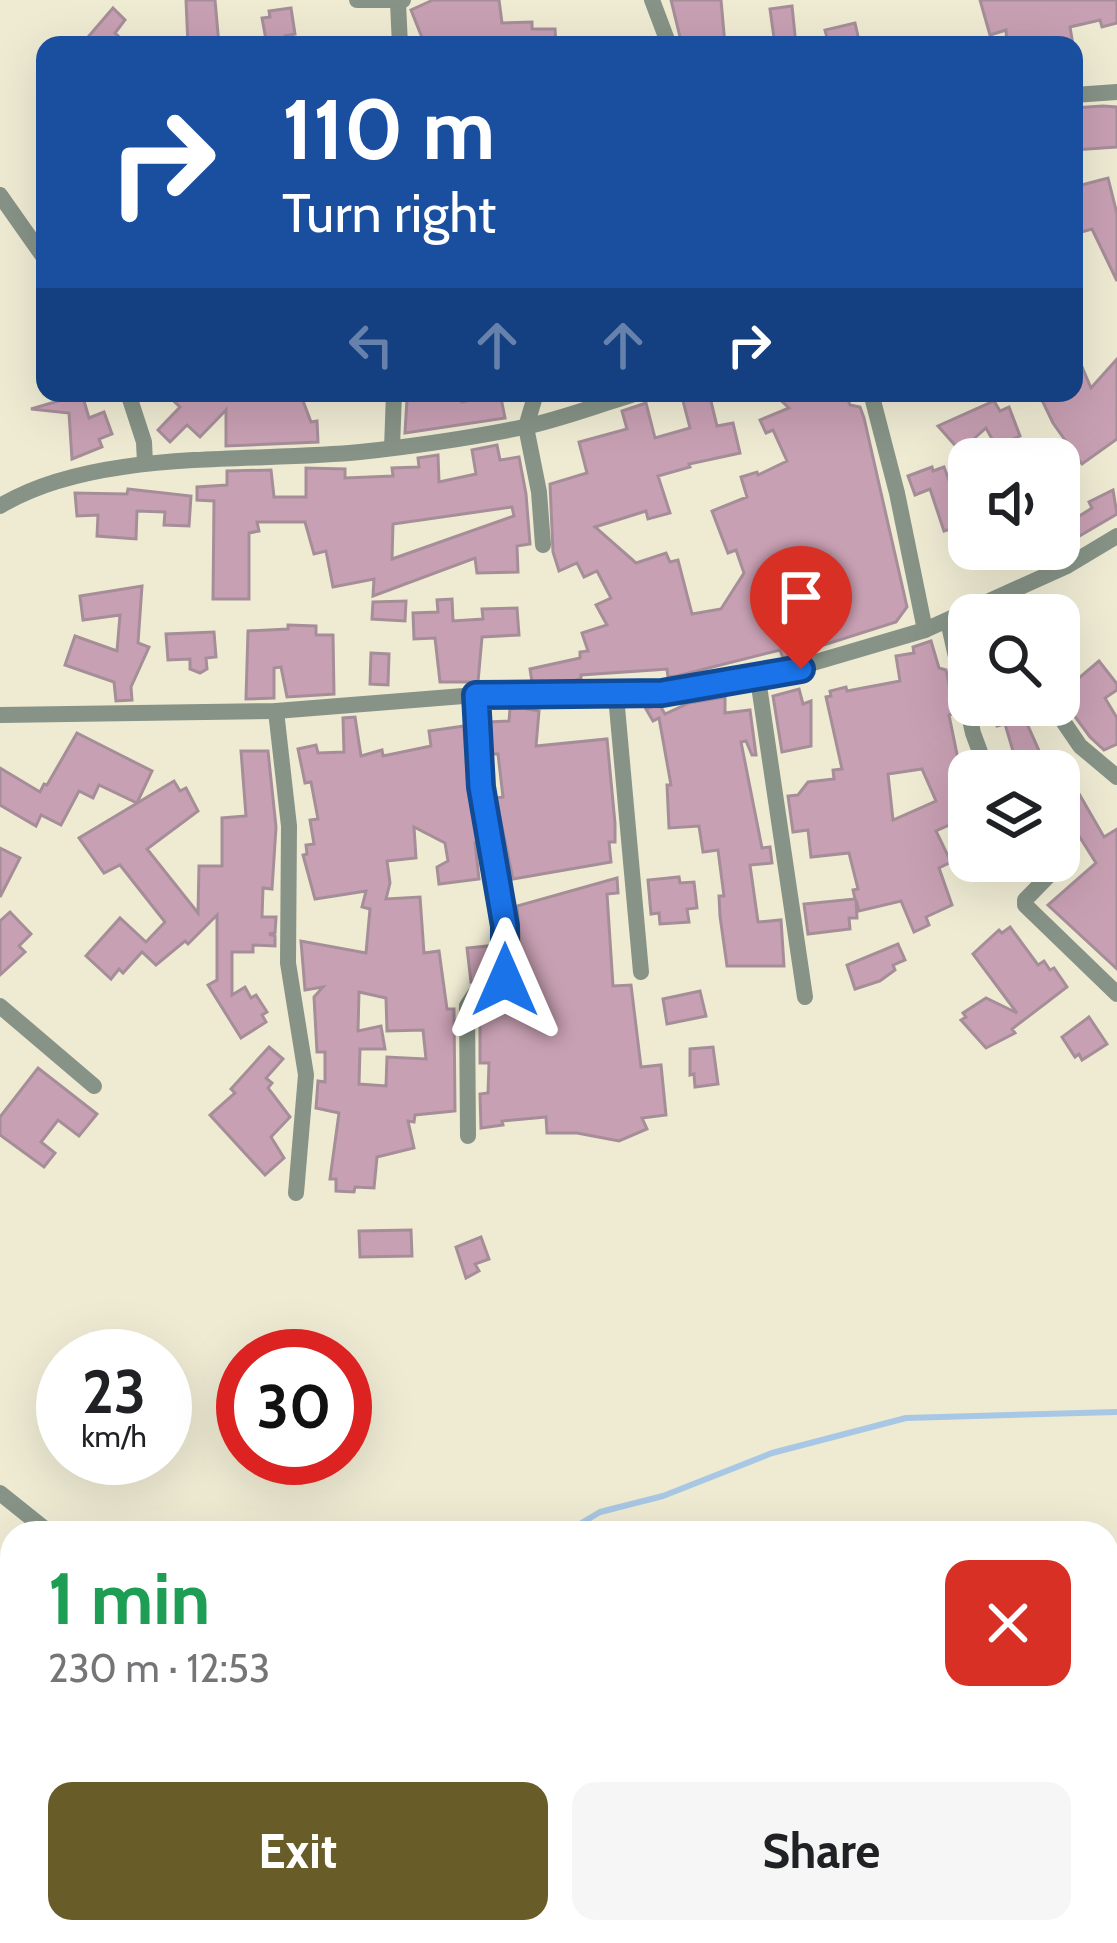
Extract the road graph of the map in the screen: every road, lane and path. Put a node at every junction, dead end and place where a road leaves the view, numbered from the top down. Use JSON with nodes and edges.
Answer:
{"nodes":[{"id":1,"x":357,"y":0,"type":"edge"},
{"id":2,"x":652,"y":0,"type":"edge"},
{"id":3,"x":400,"y":2,"type":"edge"},
{"id":4,"x":400,"y":36,"type":"edge"},
{"id":5,"x":666,"y":36,"type":"edge"},
{"id":6,"x":1117,"y":92,"type":"edge"},
{"id":7,"x":1083,"y":94,"type":"edge"},
{"id":8,"x":0,"y":195,"type":"edge"},
{"id":9,"x":36,"y":246,"type":"edge"},
{"id":10,"x":131,"y":402,"type":"edge"},
{"id":11,"x":394,"y":402,"type":"edge"},
{"id":12,"x":533,"y":402,"type":"edge"},
{"id":13,"x":608,"y":402,"type":"edge"},
{"id":14,"x":873,"y":402,"type":"edge"},
{"id":15,"x":526,"y":427,"type":"junction"},
{"id":16,"x":392,"y":448,"type":"junction"},
{"id":17,"x":145,"y":463,"type":"junction"},
{"id":18,"x":0,"y":506,"type":"edge"},
{"id":19,"x":1117,"y":536,"type":"edge"},
{"id":20,"x":543,"y":545,"type":"dead end"},
{"id":21,"x":1025,"y":594,"type":"edge"},
{"id":22,"x":948,"y":621,"type":"edge"},
{"id":23,"x":925,"y":630,"type":"junction"},
{"id":24,"x":758,"y":679,"type":"junction"},
{"id":25,"x":476,"y":695,"type":"junction"},
{"id":26,"x":616,"y":696,"type":"junction"},
{"id":27,"x":276,"y":711,"type":"junction"},
{"id":28,"x":0,"y":715,"type":"edge"},
{"id":29,"x":1067,"y":726,"type":"edge"},
{"id":30,"x":1117,"y":777,"type":"edge"},
{"id":31,"x":1043,"y":882,"type":"edge"},
{"id":32,"x":641,"y":972,"type":"dead end"},
{"id":33,"x":1117,"y":994,"type":"edge"},
{"id":34,"x":806,"y":997,"type":"dead end"},
{"id":35,"x":0,"y":1006,"type":"edge"},
{"id":36,"x":94,"y":1086,"type":"dead end"},
{"id":37,"x":468,"y":1136,"type":"dead end"},
{"id":38,"x":296,"y":1193,"type":"dead end"},
{"id":39,"x":0,"y":1492,"type":"edge"},
{"id":40,"x":35,"y":1521,"type":"edge"}],
"edges":[{"from":1,"to":3,"type":"street"},
{"from":2,"to":5,"type":"street"},
{"from":3,"to":4,"type":"street"},
{"from":6,"to":7,"type":"street"},
{"from":8,"to":9,"type":"street"},
{"from":10,"to":17,"type":"street"},
{"from":11,"to":16,"type":"street"},
{"from":12,"to":15,"type":"street"},
{"from":13,"to":15,"type":"street"},
{"from":14,"to":23,"type":"street"},
{"from":15,"to":16,"type":"street"},
{"from":15,"to":20,"type":"street"},
{"from":16,"to":17,"type":"street"},
{"from":17,"to":18,"type":"street"},
{"from":19,"to":21,"type":"street"},
{"from":22,"to":23,"type":"street"},
{"from":23,"to":24,"type":"street"},
{"from":24,"to":26,"type":"street"},
{"from":24,"to":34,"type":"street"},
{"from":25,"to":26,"type":"street"},
{"from":25,"to":27,"type":"street"},
{"from":25,"to":37,"type":"street"},
{"from":26,"to":32,"type":"street"},
{"from":27,"to":28,"type":"street"},
{"from":27,"to":38,"type":"street"},
{"from":29,"to":30,"type":"street"},
{"from":31,"to":33,"type":"street"},
{"from":35,"to":36,"type":"street"},
{"from":39,"to":40,"type":"street"}]}
